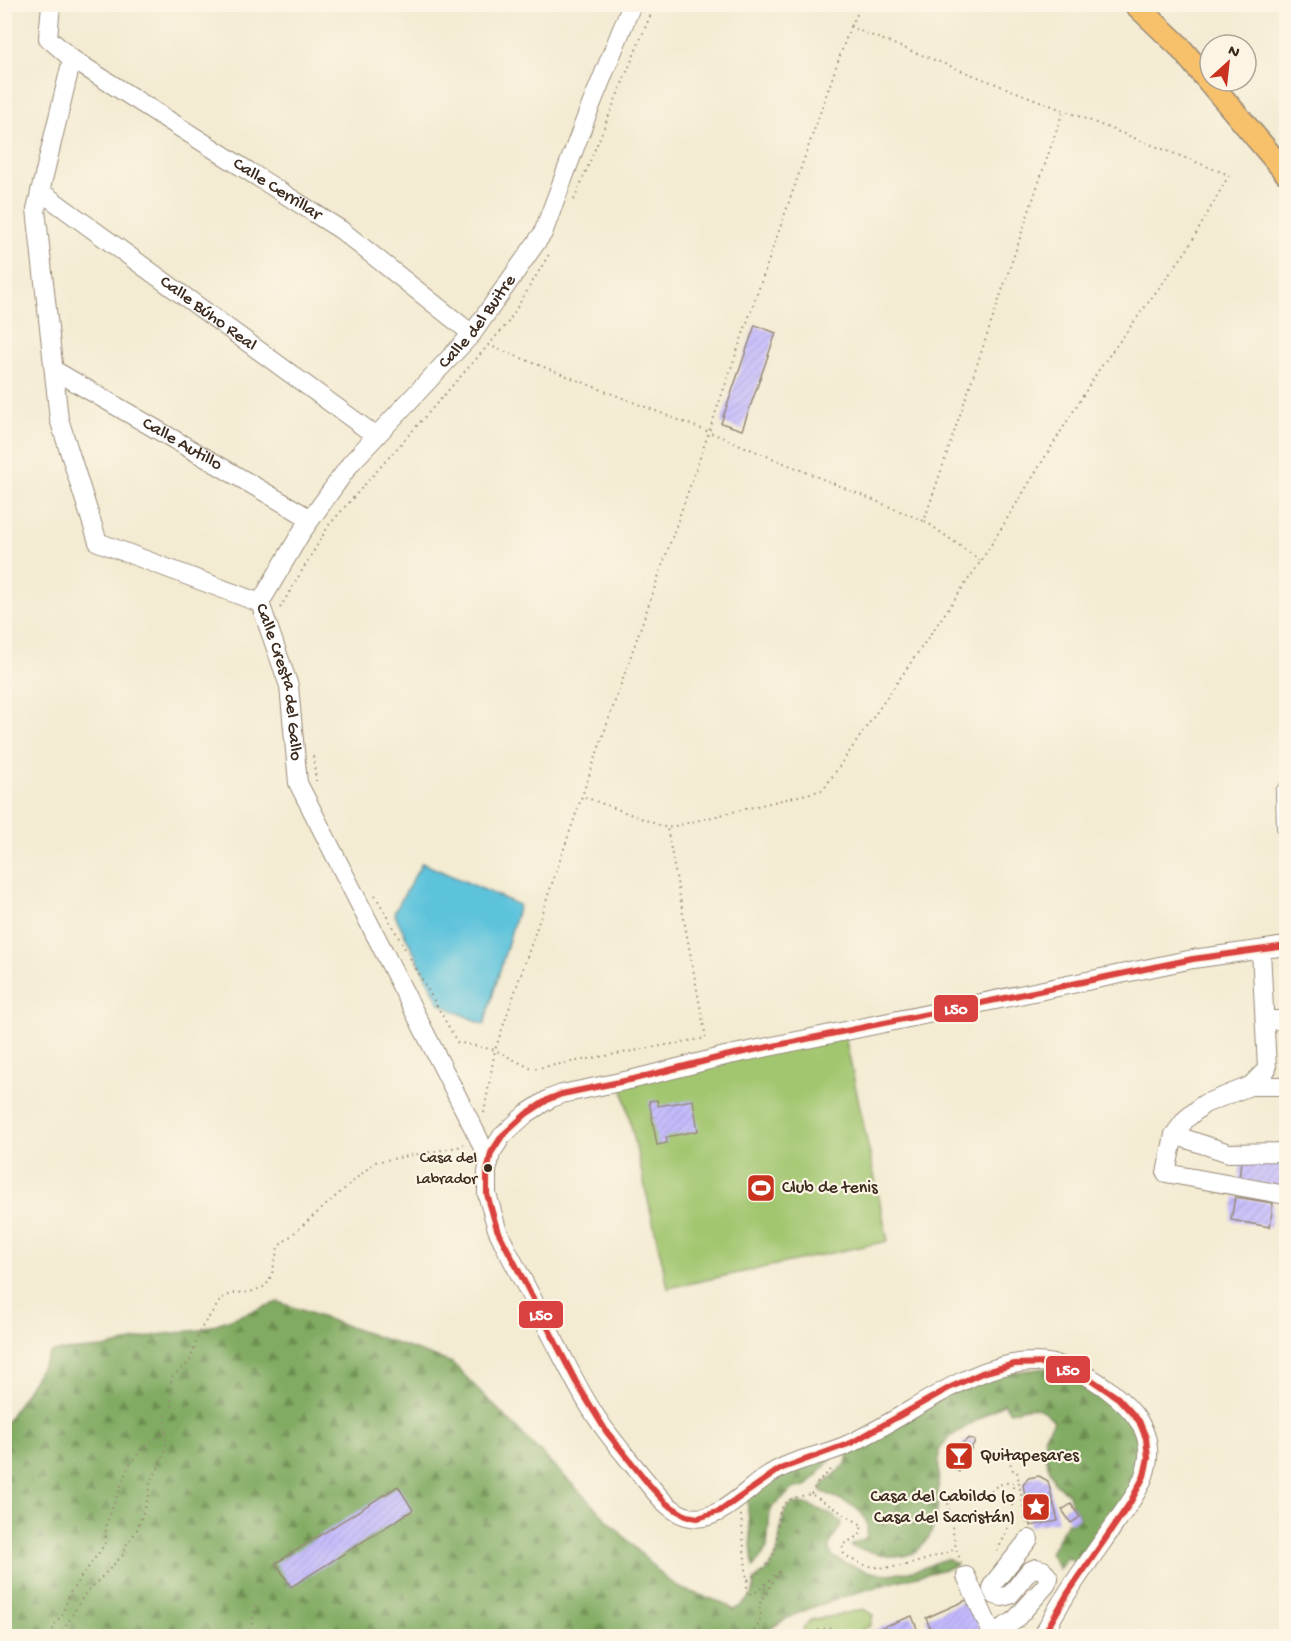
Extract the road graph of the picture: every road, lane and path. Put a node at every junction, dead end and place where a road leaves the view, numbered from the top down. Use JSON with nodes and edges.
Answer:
{"nodes":[{"id":1,"x":51,"y":4,"type":"edge"},
{"id":2,"x":632,"y":4,"type":"edge"},
{"id":3,"x":655,"y":4,"type":"edge"},
{"id":4,"x":849,"y":4,"type":"edge"},
{"id":5,"x":1135,"y":4,"type":"edge"},
{"id":6,"x":850,"y":27,"type":"junction"},
{"id":7,"x":72,"y":59,"type":"junction"},
{"id":8,"x":1063,"y":110,"type":"junction"},
{"id":9,"x":1287,"y":173,"type":"edge"},
{"id":10,"x":40,"y":191,"type":"junction"},
{"id":11,"x":571,"y":206,"type":"dead end"},
{"id":12,"x":554,"y":248,"type":"dead end"},
{"id":13,"x":472,"y":334,"type":"junction"},
{"id":14,"x":488,"y":345,"type":"junction"},
{"id":15,"x":54,"y":370,"type":"junction"},
{"id":16,"x":709,"y":432,"type":"junction"},
{"id":17,"x":376,"y":436,"type":"junction"},
{"id":18,"x":311,"y":519,"type":"junction"},
{"id":19,"x":924,"y":521,"type":"junction"},
{"id":20,"x":981,"y":561,"type":"junction"},
{"id":21,"x":260,"y":603,"type":"junction"},
{"id":22,"x":283,"y":617,"type":"dead end"},
{"id":23,"x":313,"y":753,"type":"dead end"},
{"id":24,"x":317,"y":785,"type":"dead end"},
{"id":25,"x":1285,"y":792,"type":"dead end"},
{"id":26,"x":582,"y":796,"type":"junction"},
{"id":27,"x":1286,"y":818,"type":"edge"},
{"id":28,"x":667,"y":828,"type":"junction"},
{"id":29,"x":1287,"y":828,"type":"edge"},
{"id":30,"x":374,"y":895,"type":"dead end"},
{"id":31,"x":1287,"y":946,"type":"edge"},
{"id":32,"x":1261,"y":950,"type":"junction"},
{"id":33,"x":1265,"y":1020,"type":"junction"},
{"id":34,"x":1287,"y":1020,"type":"edge"},
{"id":35,"x":495,"y":1050,"type":"junction"},
{"id":36,"x":1250,"y":1086,"type":"junction"},
{"id":37,"x":1287,"y":1086,"type":"edge"},
{"id":38,"x":484,"y":1115,"type":"dead end"},
{"id":39,"x":1174,"y":1135,"type":"junction"},
{"id":40,"x":478,"y":1137,"type":"junction"},
{"id":41,"x":1287,"y":1152,"type":"edge"},
{"id":42,"x":489,"y":1162,"type":"junction"},
{"id":43,"x":1287,"y":1195,"type":"edge"},
{"id":44,"x":166,"y":1431,"type":"junction"},
{"id":45,"x":837,"y":1449,"type":"junction"},
{"id":46,"x":1008,"y":1458,"type":"dead end"},
{"id":47,"x":1013,"y":1483,"type":"junction"},
{"id":48,"x":1019,"y":1483,"type":"junction"},
{"id":49,"x":811,"y":1494,"type":"junction"},
{"id":50,"x":987,"y":1496,"type":"dead end"},
{"id":51,"x":737,"y":1498,"type":"junction"},
{"id":52,"x":948,"y":1503,"type":"dead end"},
{"id":53,"x":1029,"y":1539,"type":"joint"},
{"id":54,"x":996,"y":1552,"type":"dead end"},
{"id":55,"x":966,"y":1576,"type":"dead end"},
{"id":56,"x":747,"y":1580,"type":"junction"},
{"id":57,"x":256,"y":1606,"type":"dead end"},
{"id":58,"x":832,"y":1628,"type":"dead end"},
{"id":59,"x":800,"y":1633,"type":"dead end"},
{"id":60,"x":993,"y":1635,"type":"edge"},
{"id":61,"x":52,"y":1636,"type":"edge"},
{"id":62,"x":60,"y":1636,"type":"edge"},
{"id":63,"x":252,"y":1636,"type":"edge"},
{"id":64,"x":750,"y":1636,"type":"edge"},
{"id":65,"x":1043,"y":1636,"type":"edge"}],
"edges":[{"from":1,"to":7,"type":"street"},
{"from":2,"to":13,"type":"street","name":"Calle del Buitre"},
{"from":3,"to":11,"type":"path"},
{"from":4,"to":6,"type":"path"},
{"from":5,"to":9,"type":"main road"},
{"from":6,"to":8,"type":"path"},
{"from":6,"to":16,"type":"path"},
{"from":7,"to":10,"type":"street","name":"Calle Cresta del Gallo"},
{"from":7,"to":13,"type":"street","name":"Calle Cerrillar"},
{"from":8,"to":19,"type":"path"},
{"from":8,"to":20,"type":"path"},
{"from":10,"to":15,"type":"street","name":"Calle Cresta del Gallo"},
{"from":10,"to":17,"type":"street","name":"Calle Búho Real"},
{"from":12,"to":14,"type":"path"},
{"from":13,"to":17,"type":"street","name":"Calle del Buitre"},
{"from":14,"to":16,"type":"path"},
{"from":14,"to":22,"type":"path"},
{"from":15,"to":18,"type":"street","name":"Calle Autillo"},
{"from":15,"to":21,"type":"street","name":"Calle Cresta del Gallo"},
{"from":16,"to":19,"type":"path"},
{"from":16,"to":26,"type":"path"},
{"from":17,"to":18,"type":"street","name":"Calle del Buitre"},
{"from":18,"to":21,"type":"street","name":"Calle del Buitre"},
{"from":19,"to":20,"type":"path"},
{"from":20,"to":28,"type":"path"},
{"from":21,"to":40,"type":"street","name":"Calle Cresta del Gallo"},
{"from":23,"to":24,"type":"path"},
{"from":25,"to":27,"type":"street"},
{"from":26,"to":28,"type":"path"},
{"from":26,"to":35,"type":"path"},
{"from":27,"to":29,"type":"street"},
{"from":28,"to":35,"type":"path"},
{"from":30,"to":35,"type":"path"},
{"from":31,"to":32,"type":"street"},
{"from":32,"to":33,"type":"street"},
{"from":32,"to":42,"type":"street"},
{"from":33,"to":34,"type":"street"},
{"from":33,"to":36,"type":"street"},
{"from":35,"to":38,"type":"path"},
{"from":36,"to":37,"type":"street"},
{"from":36,"to":39,"type":"street"},
{"from":39,"to":41,"type":"street"},
{"from":39,"to":43,"type":"street"},
{"from":40,"to":42,"type":"street","name":"Calle Cresta del Gallo"},
{"from":40,"to":44,"type":"path"},
{"from":42,"to":51,"type":"street"},
{"from":44,"to":61,"type":"path"},
{"from":44,"to":62,"type":"path"},
{"from":45,"to":49,"type":"path"},
{"from":45,"to":51,"type":"street"},
{"from":45,"to":65,"type":"street"},
{"from":46,"to":48,"type":"path"},
{"from":47,"to":48,"type":"path"},
{"from":47,"to":50,"type":"path"},
{"from":47,"to":54,"type":"path"},
{"from":48,"to":53,"type":"path"},
{"from":49,"to":52,"type":"path"},
{"from":49,"to":56,"type":"path"},
{"from":51,"to":56,"type":"path"},
{"from":53,"to":60,"type":"street"},
{"from":55,"to":60,"type":"street"},
{"from":56,"to":64,"type":"path"},
{"from":57,"to":63,"type":"path"},
{"from":58,"to":59,"type":"path"}]}
